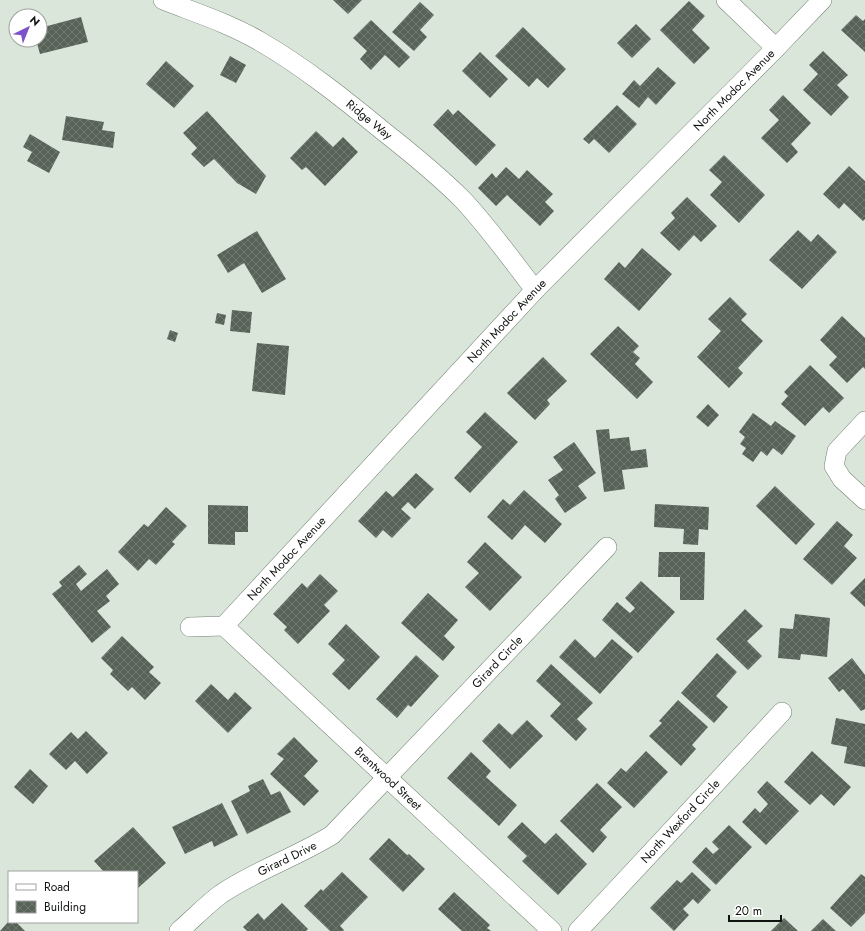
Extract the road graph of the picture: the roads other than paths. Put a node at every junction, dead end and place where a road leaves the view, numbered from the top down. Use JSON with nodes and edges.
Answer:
{"nodes":[{"id":1,"x":163,"y":0,"type":"edge"},
{"id":2,"x":726,"y":0,"type":"edge"},
{"id":3,"x":822,"y":0,"type":"edge"},
{"id":4,"x":776,"y":48,"type":"junction"},
{"id":5,"x":535,"y":290,"type":"junction"},
{"id":6,"x":865,"y":421,"type":"edge"},
{"id":7,"x":865,"y":500,"type":"edge"},
{"id":8,"x":607,"y":547,"type":"dead end"},
{"id":9,"x":190,"y":626,"type":"dead end"},
{"id":10,"x":224,"y":626,"type":"junction"},
{"id":11,"x":782,"y":712,"type":"dead end"},
{"id":12,"x":387,"y":777,"type":"junction"},
{"id":13,"x":179,"y":931,"type":"edge"},
{"id":14,"x":552,"y":931,"type":"edge"},
{"id":15,"x":578,"y":931,"type":"edge"}],
"edges":[{"from":1,"to":5,"type":"street","name":"Ridge Way"},
{"from":2,"to":4,"type":"street"},
{"from":3,"to":4,"type":"street","name":"North Modoc Avenue"},
{"from":4,"to":5,"type":"street","name":"North Modoc Avenue"},
{"from":5,"to":10,"type":"street","name":"North Modoc Avenue"},
{"from":6,"to":7,"type":"street"},
{"from":8,"to":12,"type":"street","name":"Girard Circle"},
{"from":9,"to":10,"type":"street"},
{"from":10,"to":12,"type":"street","name":"Brentwood Street"},
{"from":11,"to":15,"type":"street","name":"North Wexford Circle"},
{"from":12,"to":13,"type":"street","name":"Girard Drive"},
{"from":12,"to":14,"type":"street","name":"Brentwood Street"}]}
